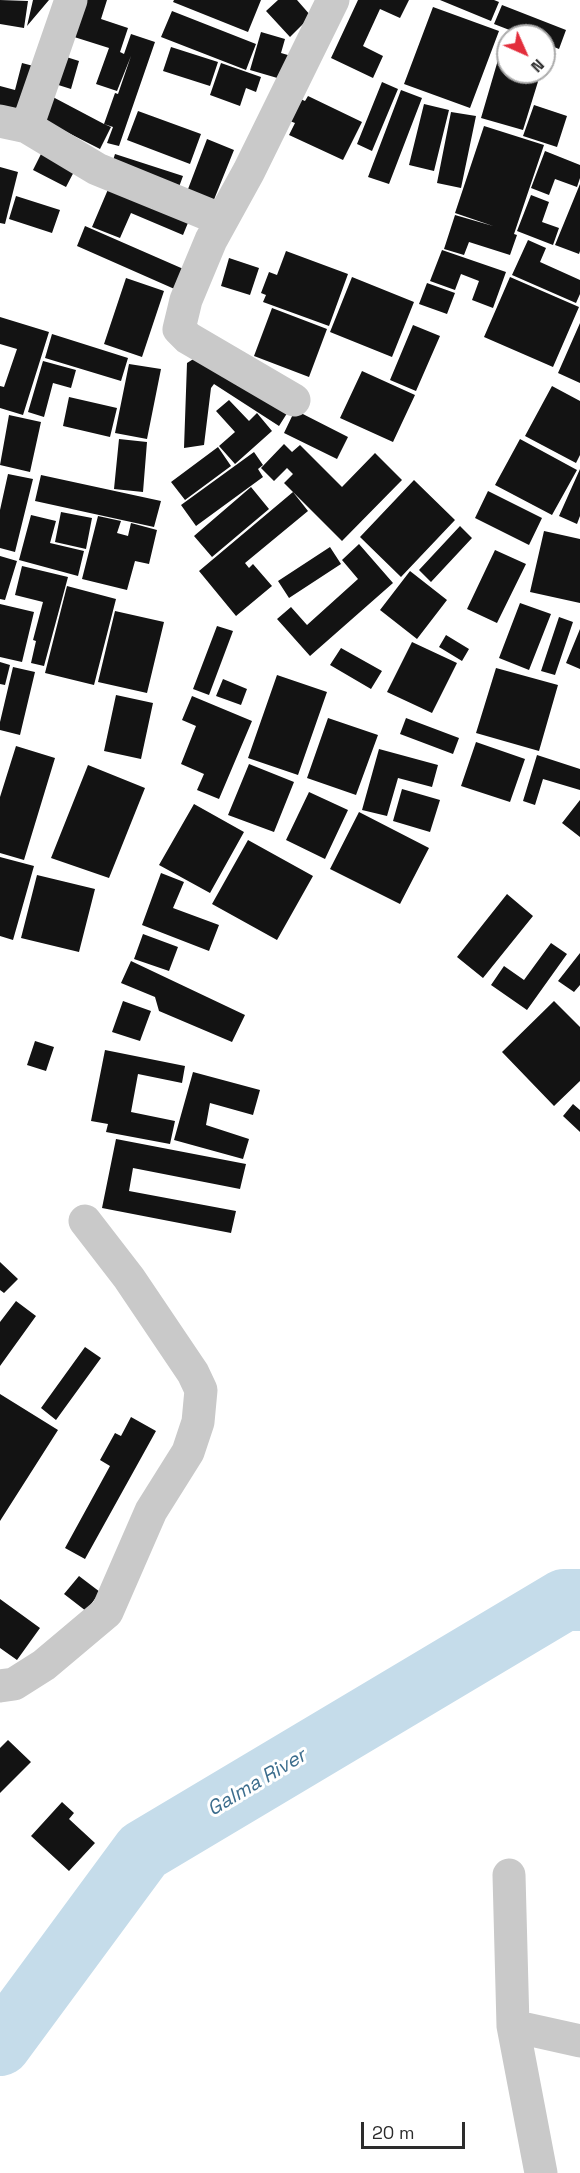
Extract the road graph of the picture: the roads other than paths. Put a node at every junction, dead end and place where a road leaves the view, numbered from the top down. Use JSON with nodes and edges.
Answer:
{"nodes":[{"id":1,"x":71,"y":0,"type":"edge"},
{"id":2,"x":333,"y":0,"type":"edge"},
{"id":3,"x":13,"y":124,"type":"edge"},
{"id":4,"x":222,"y":220,"type":"junction"},
{"id":5,"x":294,"y":400,"type":"dead end"},
{"id":6,"x":85,"y":1221,"type":"dead end"},
{"id":7,"x":0,"y":1686,"type":"edge"},
{"id":8,"x":509,"y":1875,"type":"dead end"},
{"id":9,"x":513,"y":2026,"type":"junction"},
{"id":10,"x":580,"y":2041,"type":"edge"},
{"id":11,"x":541,"y":2173,"type":"edge"}],
"edges":[{"from":1,"to":3,"type":"street"},
{"from":2,"to":4,"type":"street"},
{"from":3,"to":4,"type":"street"},
{"from":4,"to":5,"type":"street"},
{"from":6,"to":7,"type":"street"},
{"from":8,"to":9,"type":"street"},
{"from":9,"to":10,"type":"street"},
{"from":9,"to":11,"type":"street"}]}
